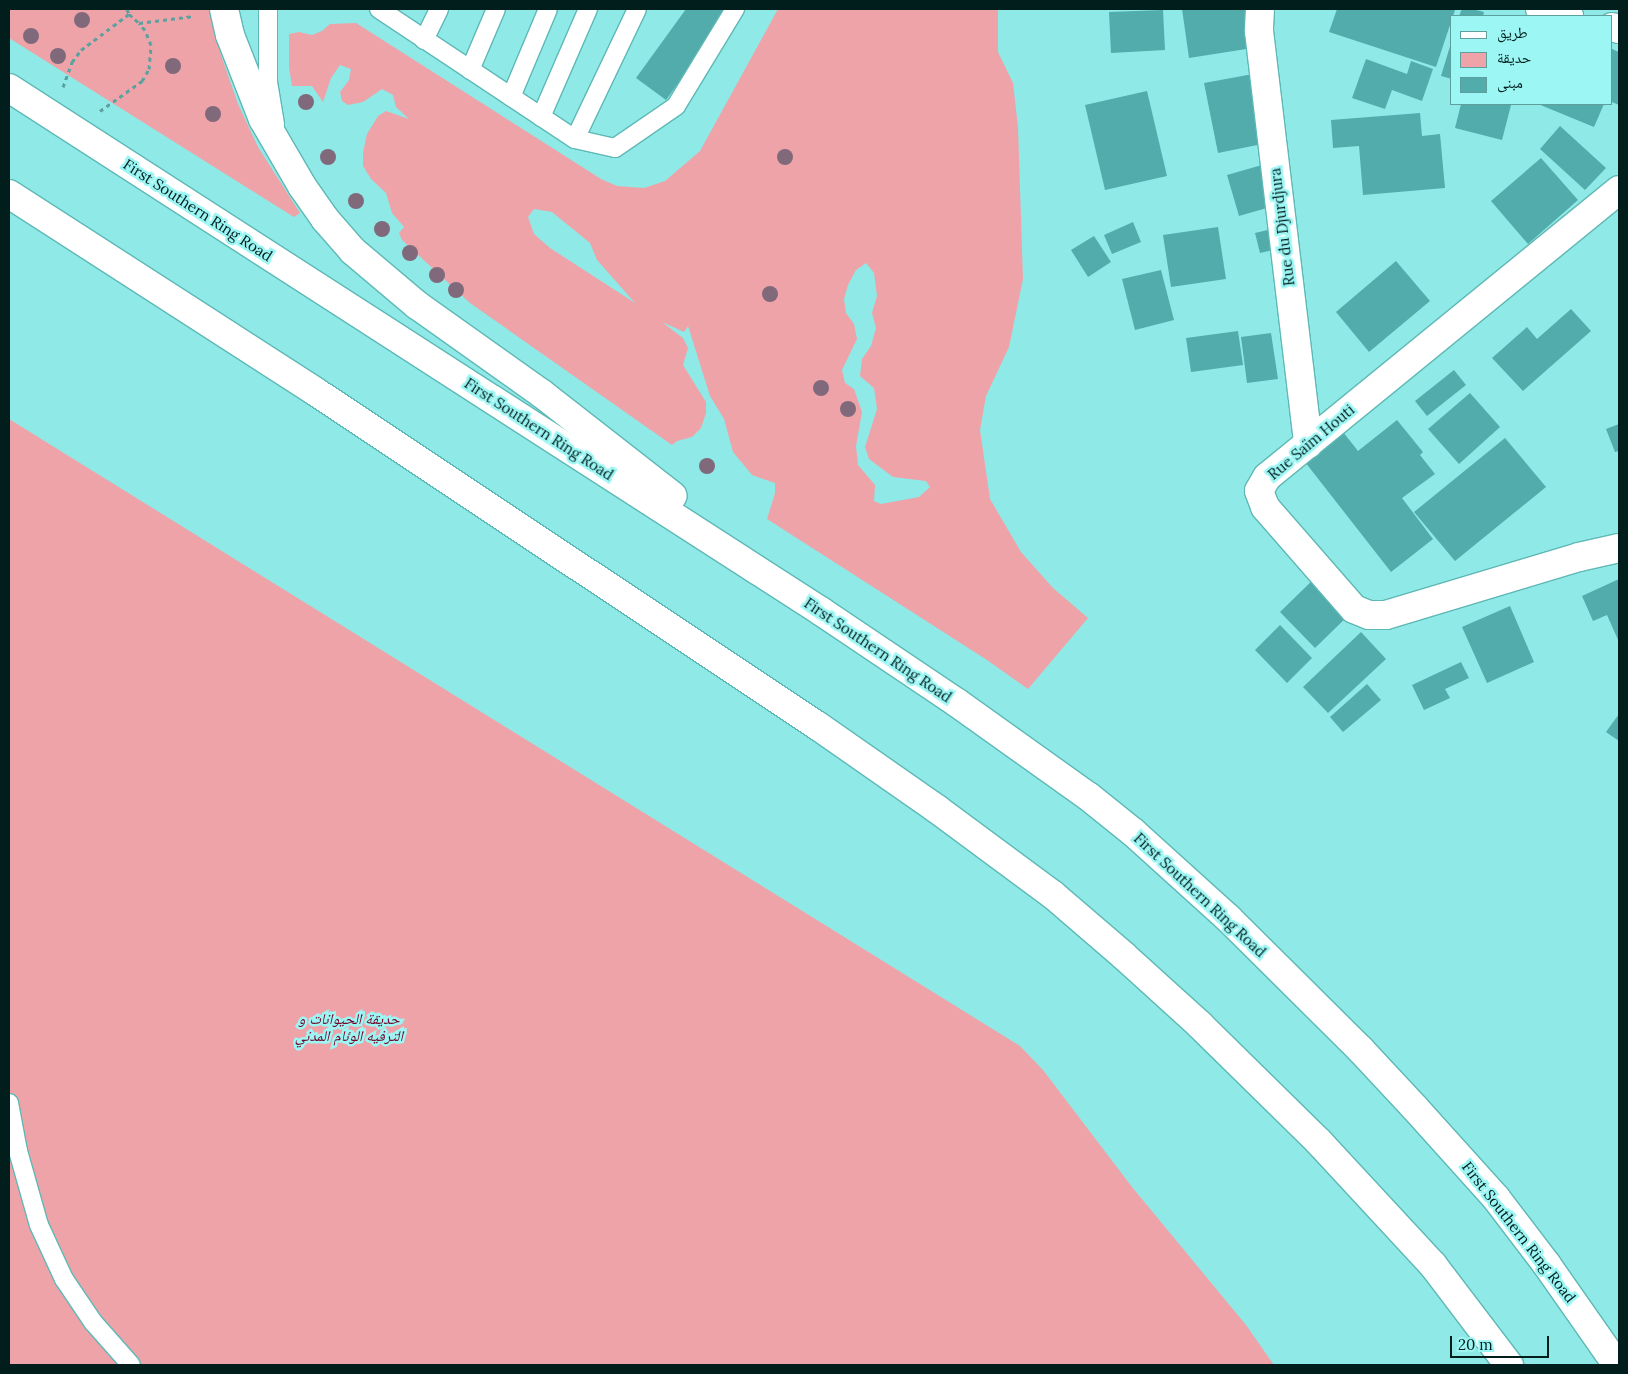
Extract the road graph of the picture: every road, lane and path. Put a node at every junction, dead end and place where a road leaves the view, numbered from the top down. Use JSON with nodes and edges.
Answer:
{"nodes":[{"id":1,"x":127,"y":9,"type":"edge"},
{"id":2,"x":224,"y":9,"type":"edge"},
{"id":3,"x":268,"y":9,"type":"edge"},
{"id":4,"x":439,"y":9,"type":"edge"},
{"id":5,"x":496,"y":9,"type":"edge"},
{"id":6,"x":548,"y":9,"type":"edge"},
{"id":7,"x":588,"y":9,"type":"edge"},
{"id":8,"x":638,"y":9,"type":"edge"},
{"id":9,"x":735,"y":9,"type":"edge"},
{"id":10,"x":1260,"y":9,"type":"edge"},
{"id":11,"x":1540,"y":9,"type":"edge"},
{"id":12,"x":383,"y":10,"type":"edge"},
{"id":13,"x":129,"y":14,"type":"junction"},
{"id":14,"x":1565,"y":15,"type":"edge"},
{"id":15,"x":139,"y":23,"type":"junction"},
{"id":16,"x":424,"y":40,"type":"junction"},
{"id":17,"x":470,"y":70,"type":"junction"},
{"id":18,"x":9,"y":88,"type":"edge"},
{"id":19,"x":511,"y":97,"type":"junction"},
{"id":20,"x":53,"y":117,"type":"junction"},
{"id":21,"x":541,"y":117,"type":"junction"},
{"id":22,"x":87,"y":138,"type":"junction"},
{"id":23,"x":575,"y":139,"type":"junction"},
{"id":24,"x":285,"y":158,"type":"junction"},
{"id":25,"x":1619,"y":190,"type":"edge"},
{"id":26,"x":9,"y":194,"type":"edge"},
{"id":27,"x":1308,"y":444,"type":"junction"},
{"id":28,"x":1619,"y":548,"type":"edge"},
{"id":29,"x":822,"y":612,"type":"junction"},
{"id":30,"x":9,"y":1103,"type":"edge"},
{"id":31,"x":131,"y":1365,"type":"edge"},
{"id":32,"x":1509,"y":1365,"type":"edge"},
{"id":33,"x":1617,"y":1365,"type":"edge"}],
"edges":[{"from":1,"to":13,"type":"path"},
{"from":2,"to":15,"type":"path"},
{"from":2,"to":24,"type":"main road"},
{"from":3,"to":24,"type":"lane"},
{"from":4,"to":16,"type":"lane"},
{"from":5,"to":17,"type":"lane"},
{"from":6,"to":19,"type":"lane"},
{"from":7,"to":21,"type":"lane"},
{"from":8,"to":23,"type":"lane"},
{"from":9,"to":23,"type":"lane"},
{"from":10,"to":27,"type":"main road","name":"Rue du Djurdjura"},
{"from":11,"to":14,"type":"main road"},
{"from":12,"to":16,"type":"lane"},
{"from":13,"to":15,"type":"path"},
{"from":13,"to":20,"type":"path"},
{"from":15,"to":22,"type":"path"},
{"from":16,"to":17,"type":"lane"},
{"from":17,"to":19,"type":"lane"},
{"from":18,"to":20,"type":"main road","name":"First Southern Ring Road"},
{"from":19,"to":21,"type":"lane"},
{"from":20,"to":22,"type":"main road","name":"First Southern Ring Road"},
{"from":21,"to":23,"type":"lane"},
{"from":22,"to":29,"type":"main road","name":"First Southern Ring Road"},
{"from":24,"to":29,"type":"main road"},
{"from":25,"to":27,"type":"main road","name":"Rue Saïm Houti"},
{"from":26,"to":32,"type":"main road"},
{"from":27,"to":28,"type":"main road","name":"Rue Saïm Houti"},
{"from":29,"to":33,"type":"main road","name":"First Southern Ring Road"},
{"from":30,"to":31,"type":"lane"}]}
